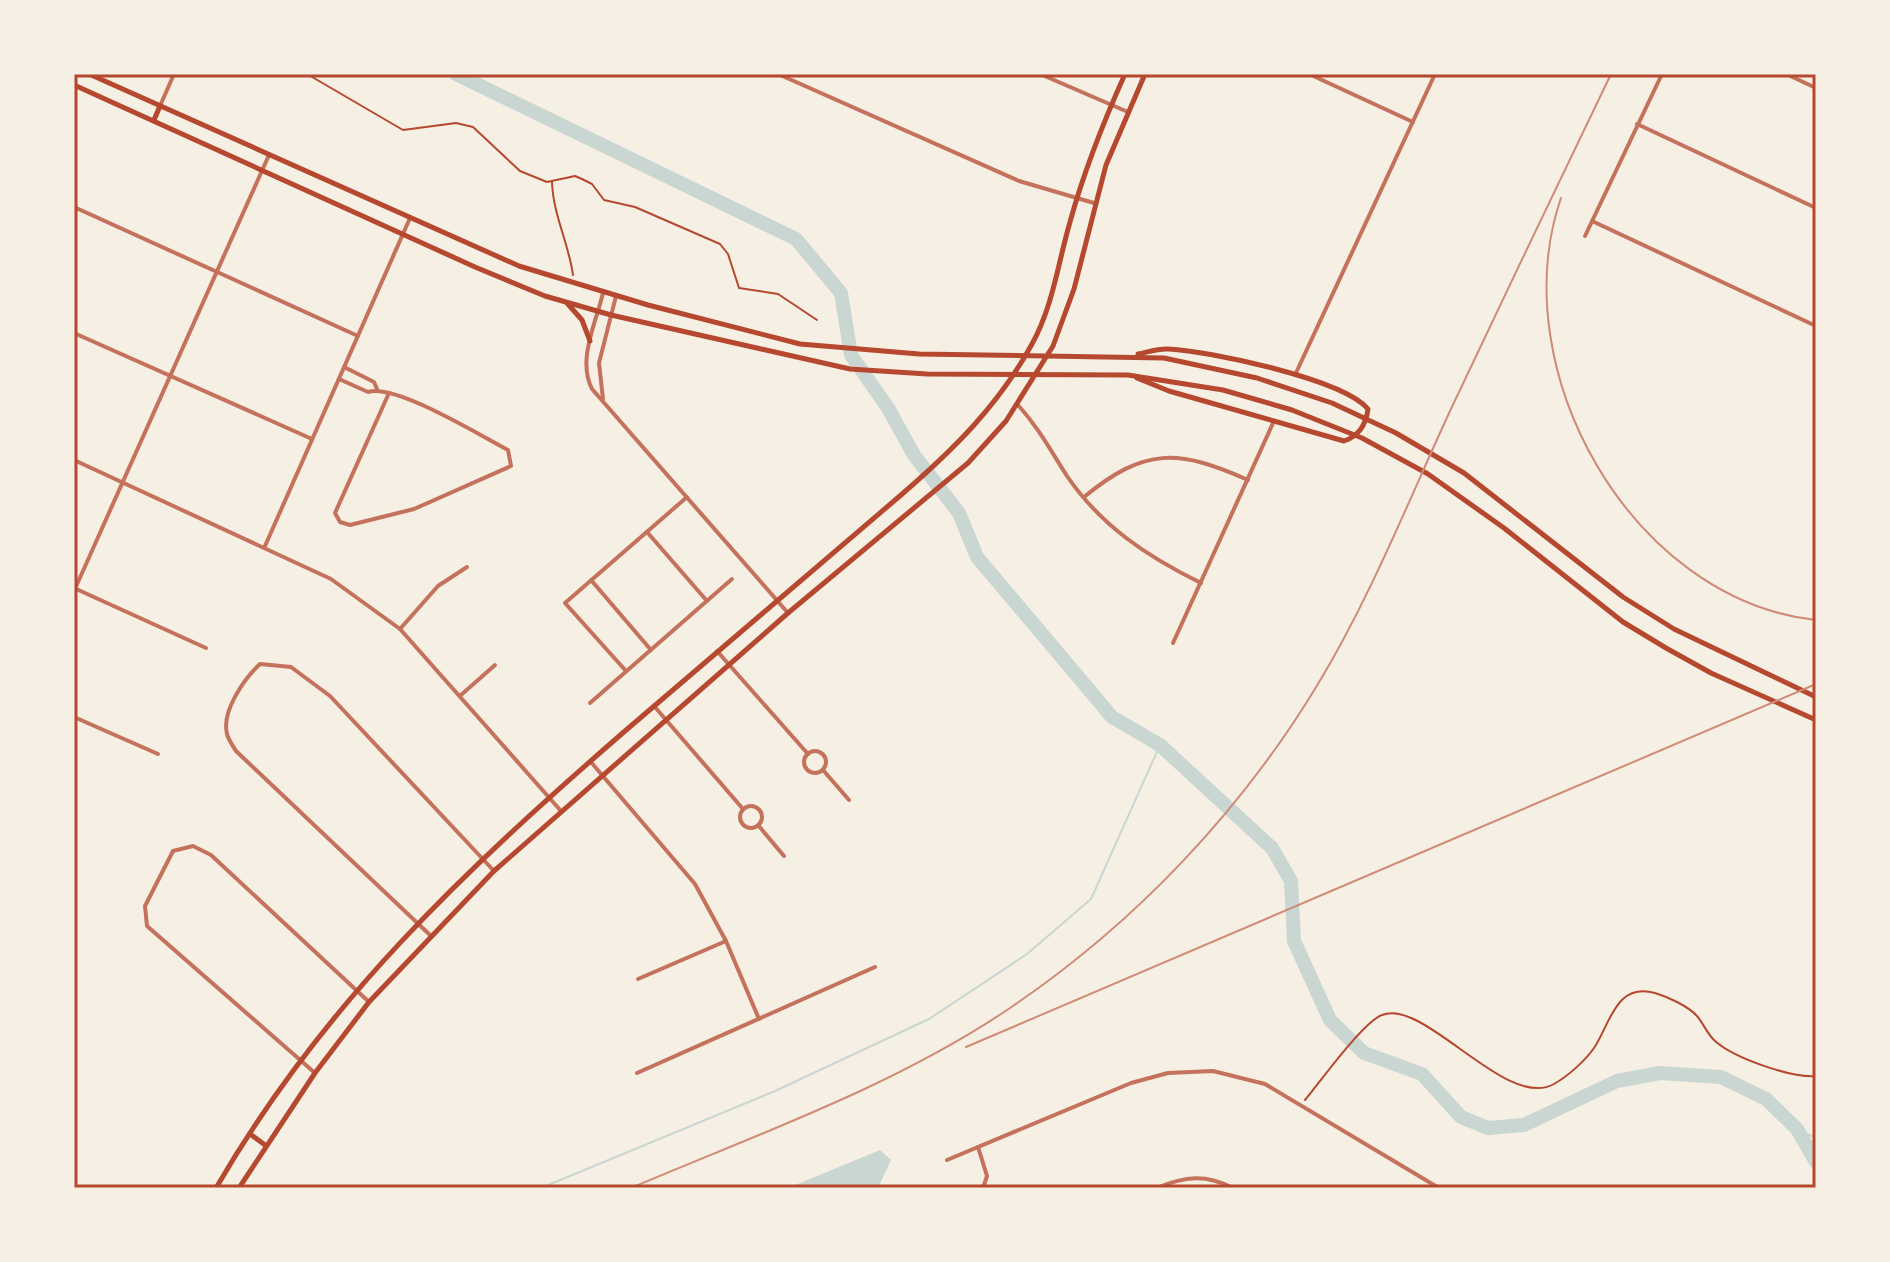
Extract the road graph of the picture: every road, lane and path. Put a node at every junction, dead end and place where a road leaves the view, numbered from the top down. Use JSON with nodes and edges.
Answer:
{"nodes":[{"id":1,"x":89,"y":74,"type":"edge"},
{"id":2,"x":174,"y":74,"type":"edge"},
{"id":3,"x":307,"y":74,"type":"edge"},
{"id":4,"x":778,"y":74,"type":"edge"},
{"id":5,"x":1040,"y":74,"type":"edge"},
{"id":6,"x":1125,"y":74,"type":"edge"},
{"id":7,"x":1145,"y":74,"type":"edge"},
{"id":8,"x":1309,"y":74,"type":"edge"},
{"id":9,"x":1435,"y":74,"type":"edge"},
{"id":10,"x":1662,"y":74,"type":"edge"},
{"id":11,"x":1786,"y":74,"type":"edge"},
{"id":12,"x":74,"y":85,"type":"edge"},
{"id":13,"x":1816,"y":88,"type":"edge"},
{"id":14,"x":1111,"y":105,"type":"junction"},
{"id":15,"x":160,"y":106,"type":"junction"},
{"id":16,"x":1128,"y":112,"type":"junction"},
{"id":17,"x":154,"y":120,"type":"junction"},
{"id":18,"x":1413,"y":122,"type":"junction"},
{"id":19,"x":1637,"y":124,"type":"junction"},
{"id":20,"x":269,"y":155,"type":"junction"},
{"id":21,"x":262,"y":169,"type":"junction"},
{"id":22,"x":552,"y":182,"type":"junction"},
{"id":23,"x":1077,"y":198,"type":"junction"},
{"id":24,"x":1094,"y":203,"type":"junction"},
{"id":25,"x":74,"y":207,"type":"edge"},
{"id":26,"x":1816,"y":208,"type":"edge"},
{"id":27,"x":410,"y":218,"type":"junction"},
{"id":28,"x":1592,"y":221,"type":"junction"},
{"id":29,"x":404,"y":233,"type":"junction"},
{"id":30,"x":1585,"y":236,"type":"dead end"},
{"id":31,"x":216,"y":271,"type":"junction"},
{"id":32,"x":574,"y":284,"type":"junction"},
{"id":33,"x":603,"y":293,"type":"junction"},
{"id":34,"x":616,"y":296,"type":"junction"},
{"id":35,"x":567,"y":302,"type":"junction"},
{"id":36,"x":598,"y":312,"type":"junction"},
{"id":37,"x":611,"y":315,"type":"junction"},
{"id":38,"x":817,"y":320,"type":"dead end"},
{"id":39,"x":1816,"y":326,"type":"edge"},
{"id":40,"x":74,"y":333,"type":"edge"},
{"id":41,"x":358,"y":336,"type":"junction"},
{"id":42,"x":590,"y":341,"type":"junction"},
{"id":43,"x":1025,"y":355,"type":"junction"},
{"id":44,"x":1048,"y":356,"type":"junction"},
{"id":45,"x":1129,"y":356,"type":"junction"},
{"id":46,"x":344,"y":367,"type":"junction"},
{"id":47,"x":1013,"y":374,"type":"junction"},
{"id":48,"x":1038,"y":374,"type":"junction"},
{"id":49,"x":171,"y":375,"type":"junction"},
{"id":50,"x":1128,"y":375,"type":"junction"},
{"id":51,"x":1295,"y":375,"type":"junction"},
{"id":52,"x":339,"y":379,"type":"junction"},
{"id":53,"x":377,"y":389,"type":"junction"},
{"id":54,"x":389,"y":393,"type":"junction"},
{"id":55,"x":603,"y":399,"type":"junction"},
{"id":56,"x":1018,"y":405,"type":"junction"},
{"id":57,"x":1275,"y":419,"type":"junction"},
{"id":58,"x":312,"y":439,"type":"junction"},
{"id":59,"x":74,"y":460,"type":"edge"},
{"id":60,"x":1248,"y":480,"type":"junction"},
{"id":61,"x":123,"y":482,"type":"junction"},
{"id":62,"x":687,"y":497,"type":"junction"},
{"id":63,"x":1084,"y":497,"type":"junction"},
{"id":64,"x":647,"y":532,"type":"junction"},
{"id":65,"x":265,"y":546,"type":"junction"},
{"id":66,"x":467,"y":567,"type":"dead end"},
{"id":67,"x":732,"y":579,"type":"dead end"},
{"id":68,"x":591,"y":580,"type":"junction"},
{"id":69,"x":1201,"y":583,"type":"junction"},
{"id":70,"x":74,"y":590,"type":"edge"},
{"id":71,"x":776,"y":600,"type":"junction"},
{"id":72,"x":707,"y":601,"type":"junction"},
{"id":73,"x":788,"y":613,"type":"junction"},
{"id":74,"x":400,"y":629,"type":"junction"},
{"id":75,"x":1173,"y":643,"type":"dead end"},
{"id":76,"x":206,"y":648,"type":"dead end"},
{"id":77,"x":651,"y":650,"type":"junction"},
{"id":78,"x":717,"y":651,"type":"junction"},
{"id":79,"x":495,"y":665,"type":"dead end"},
{"id":80,"x":729,"y":666,"type":"junction"},
{"id":81,"x":626,"y":671,"type":"junction"},
{"id":82,"x":461,"y":695,"type":"junction"},
{"id":83,"x":1816,"y":697,"type":"edge"},
{"id":84,"x":590,"y":703,"type":"dead end"},
{"id":85,"x":654,"y":706,"type":"junction"},
{"id":86,"x":74,"y":717,"type":"edge"},
{"id":87,"x":1816,"y":720,"type":"edge"},
{"id":88,"x":667,"y":721,"type":"junction"},
{"id":89,"x":158,"y":754,"type":"dead end"},
{"id":90,"x":808,"y":754,"type":"junction"},
{"id":91,"x":590,"y":761,"type":"junction"},
{"id":92,"x":823,"y":770,"type":"junction"},
{"id":93,"x":603,"y":776,"type":"junction"},
{"id":94,"x":550,"y":797,"type":"junction"},
{"id":95,"x":849,"y":800,"type":"dead end"},
{"id":96,"x":743,"y":809,"type":"junction"},
{"id":97,"x":561,"y":811,"type":"junction"},
{"id":98,"x":758,"y":825,"type":"junction"},
{"id":99,"x":784,"y":856,"type":"dead end"},
{"id":100,"x":482,"y":858,"type":"junction"},
{"id":101,"x":494,"y":871,"type":"junction"},
{"id":102,"x":417,"y":921,"type":"junction"},
{"id":103,"x":430,"y":935,"type":"junction"},
{"id":104,"x":726,"y":941,"type":"junction"},
{"id":105,"x":875,"y":967,"type":"dead end"},
{"id":106,"x":638,"y":979,"type":"dead end"},
{"id":107,"x":356,"y":989,"type":"junction"},
{"id":108,"x":369,"y":1002,"type":"junction"},
{"id":109,"x":759,"y":1019,"type":"junction"},
{"id":110,"x":300,"y":1060,"type":"junction"},
{"id":111,"x":315,"y":1073,"type":"junction"},
{"id":112,"x":637,"y":1073,"type":"dead end"},
{"id":113,"x":1816,"y":1076,"type":"edge"},
{"id":114,"x":1301,"y":1104,"type":"junction"},
{"id":115,"x":250,"y":1134,"type":"junction"},
{"id":116,"x":265,"y":1145,"type":"junction"},
{"id":117,"x":978,"y":1147,"type":"junction"},
{"id":118,"x":947,"y":1160,"type":"dead end"},
{"id":119,"x":216,"y":1188,"type":"edge"},
{"id":120,"x":239,"y":1188,"type":"edge"},
{"id":121,"x":983,"y":1188,"type":"edge"},
{"id":122,"x":1157,"y":1188,"type":"edge"},
{"id":123,"x":1233,"y":1188,"type":"edge"},
{"id":124,"x":1439,"y":1188,"type":"edge"}],
"edges":[{"from":1,"to":15,"type":"main road"},
{"from":2,"to":15,"type":"street"},
{"from":3,"to":22,"type":"path"},
{"from":4,"to":23,"type":"street"},
{"from":5,"to":14,"type":"street"},
{"from":6,"to":14,"type":"main road"},
{"from":7,"to":16,"type":"main road"},
{"from":8,"to":18,"type":"street"},
{"from":9,"to":18,"type":"street"},
{"from":10,"to":19,"type":"street"},
{"from":11,"to":13,"type":"street"},
{"from":12,"to":17,"type":"main road"},
{"from":14,"to":16,"type":"street"},
{"from":14,"to":23,"type":"main road"},
{"from":15,"to":17,"type":"main road"},
{"from":15,"to":20,"type":"main road"},
{"from":16,"to":24,"type":"main road"},
{"from":17,"to":21,"type":"main road"},
{"from":18,"to":51,"type":"street"},
{"from":19,"to":26,"type":"street"},
{"from":19,"to":28,"type":"street"},
{"from":20,"to":21,"type":"street"},
{"from":20,"to":27,"type":"main road"},
{"from":21,"to":29,"type":"main road"},
{"from":21,"to":31,"type":"street"},
{"from":22,"to":32,"type":"path"},
{"from":22,"to":38,"type":"path"},
{"from":23,"to":24,"type":"street"},
{"from":23,"to":43,"type":"main road"},
{"from":24,"to":44,"type":"main road"},
{"from":25,"to":31,"type":"street"},
{"from":27,"to":29,"type":"street"},
{"from":27,"to":32,"type":"main road"},
{"from":28,"to":30,"type":"street"},
{"from":28,"to":39,"type":"street"},
{"from":29,"to":35,"type":"main road"},
{"from":29,"to":41,"type":"street"},
{"from":31,"to":41,"type":"street"},
{"from":31,"to":49,"type":"street"},
{"from":32,"to":33,"type":"main road"},
{"from":33,"to":34,"type":"main road"},
{"from":33,"to":36,"type":"street"},
{"from":34,"to":37,"type":"street"},
{"from":34,"to":43,"type":"main road"},
{"from":35,"to":36,"type":"main road"},
{"from":35,"to":42,"type":"main road"},
{"from":36,"to":37,"type":"main road"},
{"from":36,"to":42,"type":"street"},
{"from":37,"to":47,"type":"main road"},
{"from":37,"to":55,"type":"street"},
{"from":40,"to":49,"type":"street"},
{"from":41,"to":46,"type":"street"},
{"from":42,"to":55,"type":"street"},
{"from":43,"to":44,"type":"main road"},
{"from":43,"to":47,"type":"main road"},
{"from":44,"to":45,"type":"main road"},
{"from":44,"to":48,"type":"main road"},
{"from":45,"to":51,"type":"main road"},
{"from":45,"to":83,"type":"main road"},
{"from":46,"to":52,"type":"street"},
{"from":46,"to":53,"type":"street"},
{"from":47,"to":48,"type":"main road"},
{"from":47,"to":71,"type":"main road"},
{"from":48,"to":50,"type":"main road"},
{"from":48,"to":56,"type":"main road"},
{"from":49,"to":58,"type":"street"},
{"from":49,"to":61,"type":"street"},
{"from":50,"to":57,"type":"main road"},
{"from":50,"to":87,"type":"main road"},
{"from":51,"to":57,"type":"main road"},
{"from":52,"to":53,"type":"street"},
{"from":52,"to":58,"type":"street"},
{"from":53,"to":54,"type":"street"},
{"from":54,"to":54,"type":"street"},
{"from":55,"to":62,"type":"street"},
{"from":56,"to":63,"type":"street"},
{"from":56,"to":73,"type":"main road"},
{"from":57,"to":60,"type":"street"},
{"from":58,"to":65,"type":"street"},
{"from":59,"to":61,"type":"street"},
{"from":60,"to":63,"type":"street"},
{"from":60,"to":69,"type":"street"},
{"from":61,"to":65,"type":"street"},
{"from":61,"to":70,"type":"street"},
{"from":62,"to":64,"type":"street"},
{"from":62,"to":71,"type":"street"},
{"from":63,"to":69,"type":"street"},
{"from":64,"to":68,"type":"street"},
{"from":64,"to":72,"type":"street"},
{"from":65,"to":74,"type":"street"},
{"from":66,"to":74,"type":"street"},
{"from":67,"to":72,"type":"street"},
{"from":68,"to":77,"type":"street"},
{"from":68,"to":81,"type":"street"},
{"from":69,"to":75,"type":"street"},
{"from":70,"to":76,"type":"street"},
{"from":71,"to":73,"type":"street"},
{"from":71,"to":78,"type":"main road"},
{"from":72,"to":77,"type":"street"},
{"from":73,"to":80,"type":"main road"},
{"from":74,"to":82,"type":"street"},
{"from":77,"to":81,"type":"street"},
{"from":78,"to":80,"type":"street"},
{"from":78,"to":85,"type":"main road"},
{"from":79,"to":82,"type":"street"},
{"from":80,"to":88,"type":"main road"},
{"from":80,"to":90,"type":"street"},
{"from":81,"to":84,"type":"street"},
{"from":82,"to":94,"type":"street"},
{"from":85,"to":88,"type":"street"},
{"from":85,"to":91,"type":"main road"},
{"from":86,"to":89,"type":"street"},
{"from":88,"to":93,"type":"main road"},
{"from":88,"to":96,"type":"street"},
{"from":90,"to":92,"type":"street"},
{"from":90,"to":92,"type":"street"},
{"from":91,"to":93,"type":"street"},
{"from":91,"to":94,"type":"main road"},
{"from":92,"to":95,"type":"street"},
{"from":93,"to":97,"type":"main road"},
{"from":93,"to":104,"type":"street"},
{"from":94,"to":97,"type":"street"},
{"from":94,"to":100,"type":"main road"},
{"from":96,"to":98,"type":"street"},
{"from":96,"to":98,"type":"street"},
{"from":97,"to":101,"type":"main road"},
{"from":98,"to":99,"type":"street"},
{"from":100,"to":101,"type":"street"},
{"from":100,"to":102,"type":"main road"},
{"from":100,"to":102,"type":"street"},
{"from":101,"to":103,"type":"main road"},
{"from":102,"to":103,"type":"street"},
{"from":102,"to":107,"type":"main road"},
{"from":103,"to":108,"type":"main road"},
{"from":104,"to":106,"type":"street"},
{"from":104,"to":109,"type":"street"},
{"from":105,"to":109,"type":"street"},
{"from":107,"to":108,"type":"street"},
{"from":107,"to":110,"type":"main road"},
{"from":107,"to":110,"type":"street"},
{"from":108,"to":111,"type":"main road"},
{"from":109,"to":112,"type":"street"},
{"from":110,"to":111,"type":"street"},
{"from":110,"to":115,"type":"main road"},
{"from":111,"to":116,"type":"main road"},
{"from":113,"to":114,"type":"path"},
{"from":114,"to":117,"type":"street"},
{"from":114,"to":124,"type":"street"},
{"from":115,"to":116,"type":"main road"},
{"from":115,"to":119,"type":"main road"},
{"from":116,"to":120,"type":"main road"},
{"from":117,"to":118,"type":"street"},
{"from":117,"to":121,"type":"street"},
{"from":122,"to":123,"type":"street"}]}
